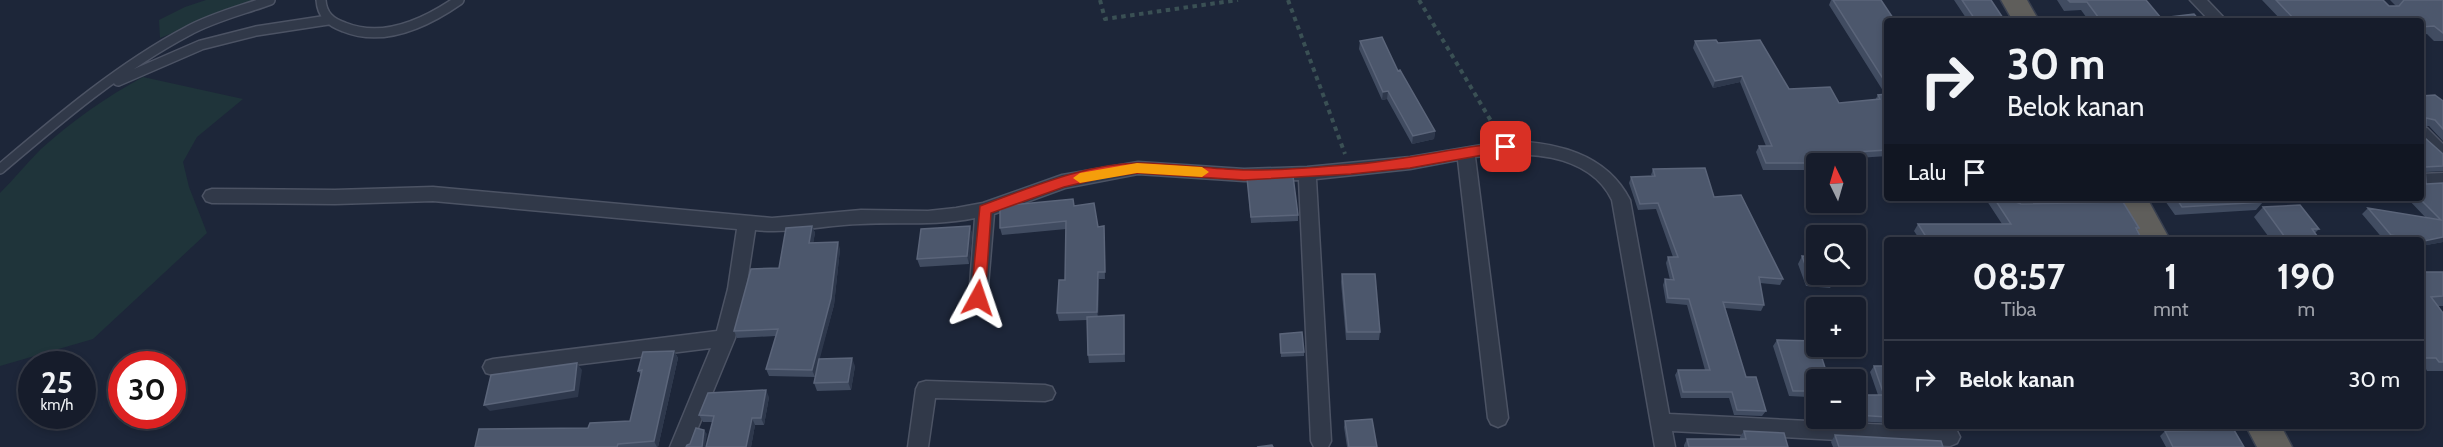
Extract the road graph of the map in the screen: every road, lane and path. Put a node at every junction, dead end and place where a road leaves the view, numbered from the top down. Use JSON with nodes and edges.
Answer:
{"nodes":[{"id":1,"x":270,"y":0,"type":"edge"},
{"id":2,"x":321,"y":0,"type":"edge"},
{"id":3,"x":459,"y":0,"type":"edge"},
{"id":4,"x":1100,"y":0,"type":"edge"},
{"id":5,"x":1238,"y":0,"type":"edge"},
{"id":6,"x":1288,"y":0,"type":"edge"},
{"id":7,"x":1419,"y":0,"type":"edge"},
{"id":8,"x":2014,"y":0,"type":"edge"},
{"id":9,"x":2198,"y":0,"type":"edge"},
{"id":10,"x":2024,"y":18,"type":"edge"},
{"id":11,"x":2216,"y":18,"type":"edge"},
{"id":12,"x":328,"y":20,"type":"junction"},
{"id":13,"x":103,"y":88,"type":"junction"},
{"id":14,"x":2424,"y":135,"type":"edge"},
{"id":15,"x":1506,"y":147,"type":"junction"},
{"id":16,"x":1466,"y":152,"type":"junction"},
{"id":17,"x":2443,"y":154,"type":"edge"},
{"id":18,"x":0,"y":169,"type":"edge"},
{"id":19,"x":1351,"y":170,"type":"junction"},
{"id":20,"x":1307,"y":173,"type":"junction"},
{"id":21,"x":2443,"y":180,"type":"edge"},
{"id":22,"x":2424,"y":181,"type":"edge"},
{"id":23,"x":212,"y":196,"type":"dead end"},
{"id":24,"x":2133,"y":201,"type":"edge"},
{"id":25,"x":985,"y":210,"type":"junction"},
{"id":26,"x":747,"y":222,"type":"junction"},
{"id":27,"x":2153,"y":237,"type":"edge"},
{"id":28,"x":978,"y":298,"type":"dead end"},
{"id":29,"x":724,"y":338,"type":"junction"},
{"id":30,"x":493,"y":367,"type":"dead end"},
{"id":31,"x":1045,"y":393,"type":"dead end"},
{"id":32,"x":1498,"y":418,"type":"dead end"},
{"id":33,"x":1660,"y":422,"type":"junction"},
{"id":34,"x":2265,"y":429,"type":"edge"},
{"id":35,"x":1950,"y":437,"type":"dead end"},
{"id":36,"x":1321,"y":441,"type":"dead end"},
{"id":37,"x":680,"y":447,"type":"edge"},
{"id":38,"x":918,"y":447,"type":"edge"},
{"id":39,"x":1665,"y":447,"type":"edge"},
{"id":40,"x":2275,"y":447,"type":"edge"}],
"edges":[{"from":1,"to":13,"type":"lane"},
{"from":2,"to":12,"type":"lane"},
{"from":3,"to":12,"type":"lane"},
{"from":4,"to":5,"type":"path"},
{"from":6,"to":19,"type":"path"},
{"from":7,"to":15,"type":"path"},
{"from":8,"to":10,"type":"highway"},
{"from":9,"to":11,"type":"street"},
{"from":12,"to":13,"type":"lane"},
{"from":13,"to":18,"type":"lane"},
{"from":14,"to":17,"type":"street"},
{"from":15,"to":16,"type":"street"},
{"from":15,"to":33,"type":"street"},
{"from":16,"to":19,"type":"street"},
{"from":16,"to":32,"type":"street"},
{"from":19,"to":20,"type":"street"},
{"from":20,"to":25,"type":"street"},
{"from":20,"to":36,"type":"street"},
{"from":21,"to":22,"type":"street"},
{"from":23,"to":26,"type":"street"},
{"from":24,"to":27,"type":"highway"},
{"from":25,"to":26,"type":"street"},
{"from":25,"to":28,"type":"street"},
{"from":26,"to":29,"type":"street"},
{"from":29,"to":30,"type":"street"},
{"from":29,"to":37,"type":"street"},
{"from":31,"to":38,"type":"street"},
{"from":33,"to":35,"type":"street"},
{"from":33,"to":39,"type":"street"},
{"from":34,"to":40,"type":"highway"}]}
